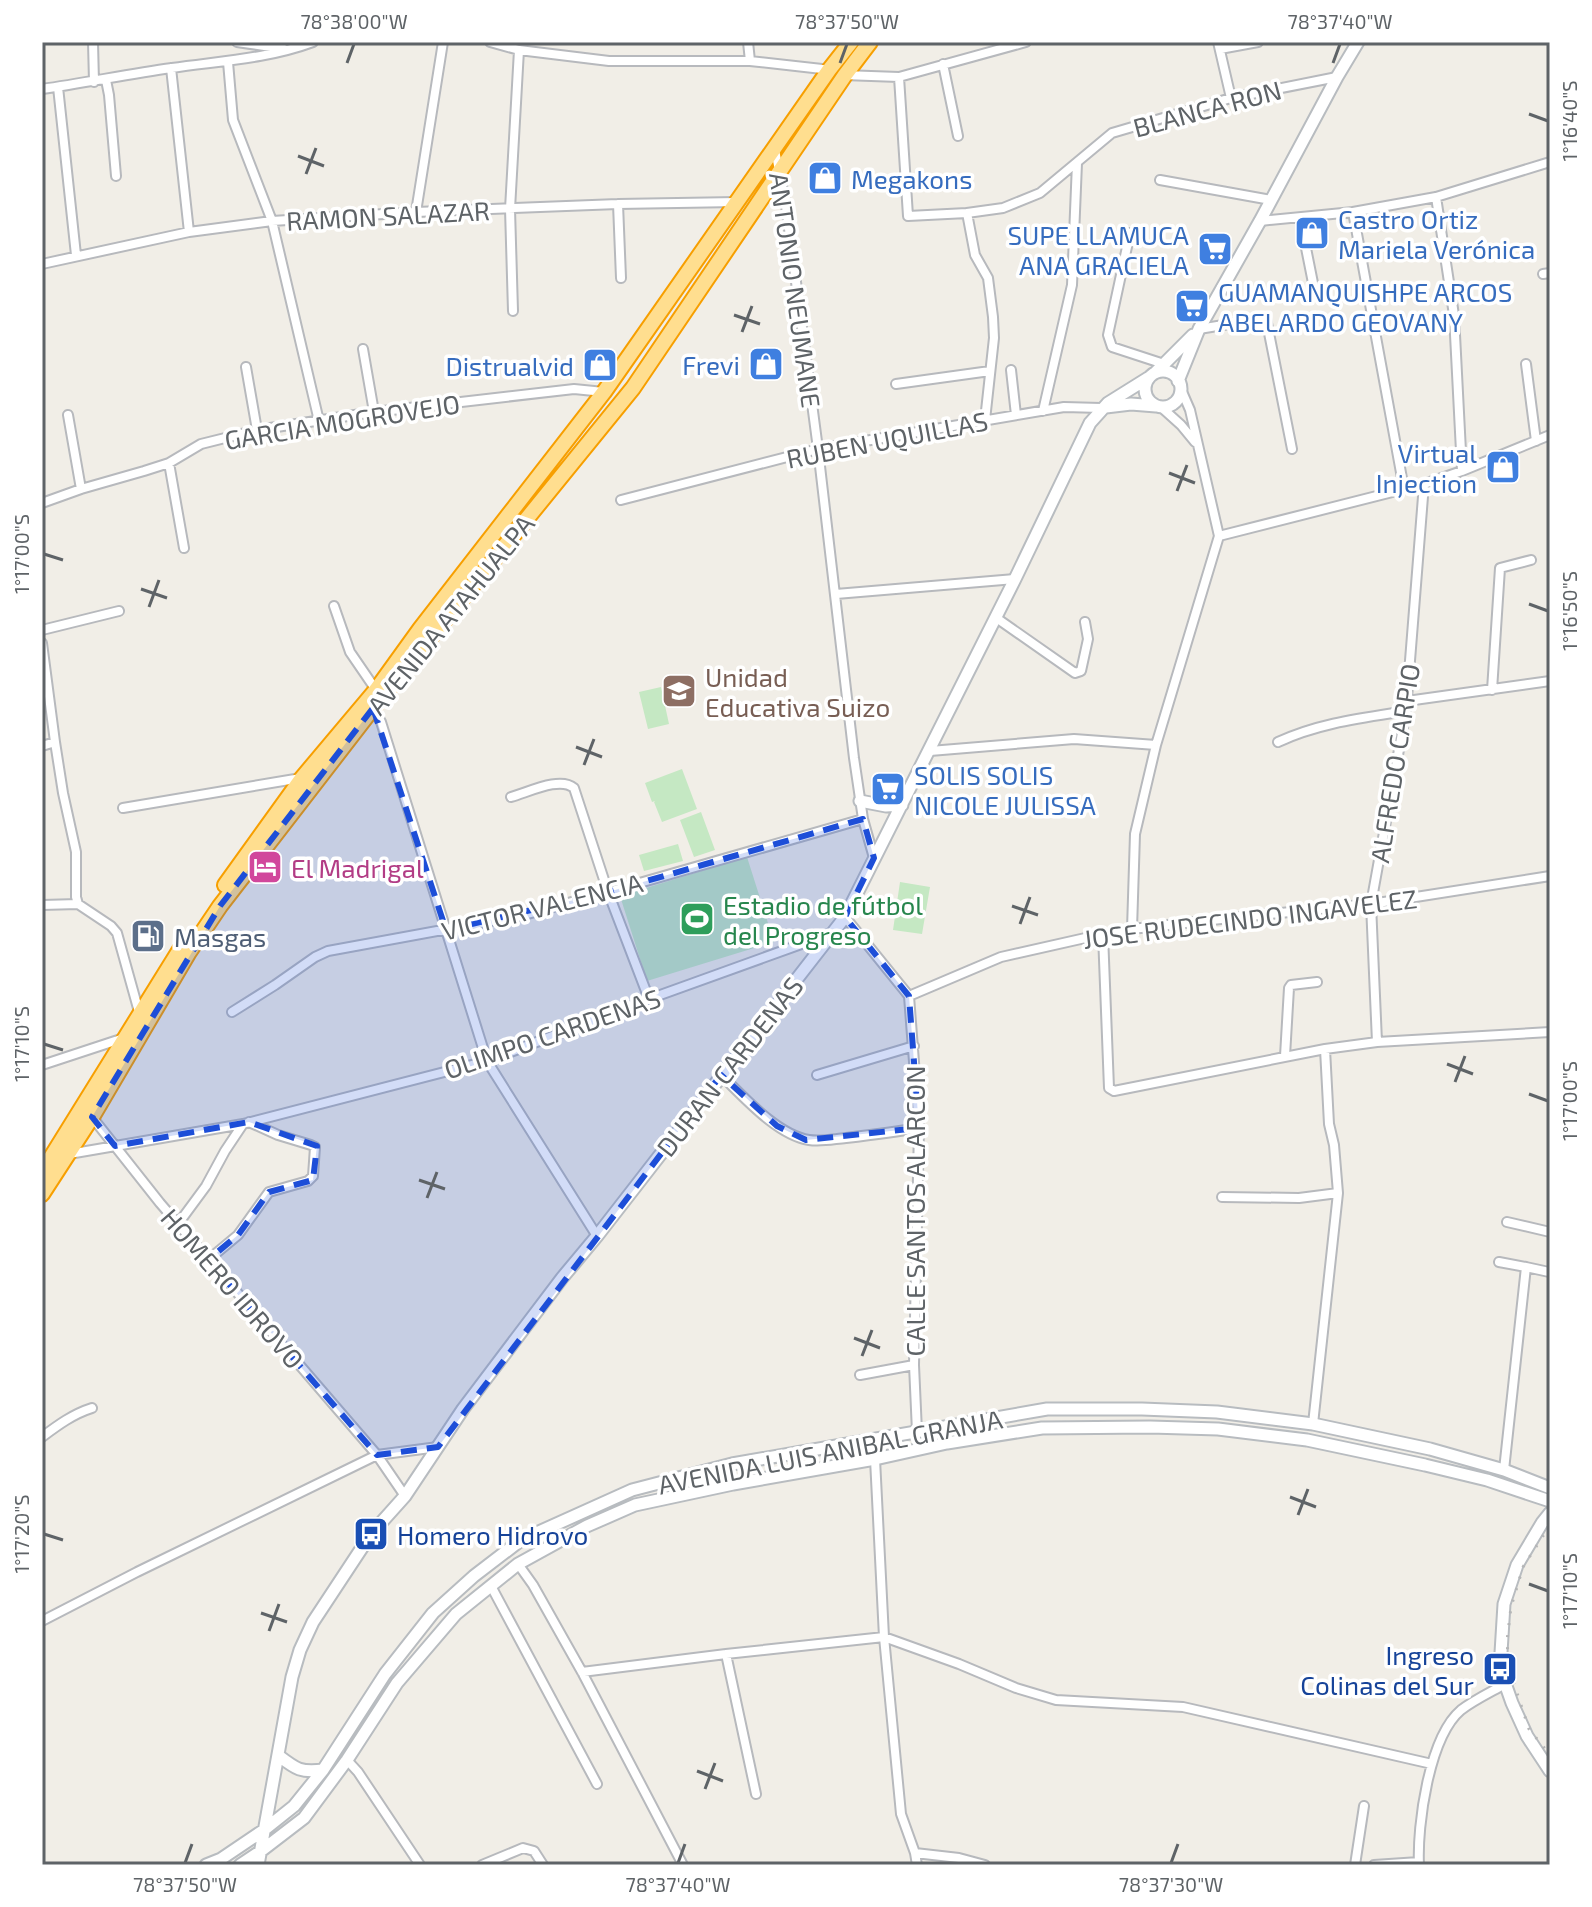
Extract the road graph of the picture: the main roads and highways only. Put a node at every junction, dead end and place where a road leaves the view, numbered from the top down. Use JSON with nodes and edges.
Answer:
{"nodes":[{"id":1,"x":851,"y":42,"type":"edge"},
{"id":2,"x":870,"y":42,"type":"edge"},
{"id":3,"x":1358,"y":42,"type":"edge"},
{"id":4,"x":1199,"y":329,"type":"junction"},
{"id":5,"x":1156,"y":372,"type":"junction"},
{"id":6,"x":1179,"y":384,"type":"junction"},
{"id":7,"x":1160,"y":407,"type":"junction"},
{"id":8,"x":1101,"y":408,"type":"junction"},
{"id":9,"x":860,"y":801,"type":"road end"},
{"id":10,"x":902,"y":805,"type":"junction"},
{"id":11,"x":144,"y":1017,"type":"junction"},
{"id":12,"x":42,"y":1172,"type":"edge"},
{"id":13,"x":42,"y":1194,"type":"edge"},
{"id":14,"x":1550,"y":1488,"type":"edge"},
{"id":15,"x":1550,"y":1501,"type":"edge"},
{"id":16,"x":1550,"y":1513,"type":"edge"},
{"id":17,"x":279,"y":1756,"type":"junction"},
{"id":18,"x":323,"y":1770,"type":"junction"},
{"id":19,"x":1550,"y":1771,"type":"edge"},
{"id":20,"x":264,"y":1830,"type":"junction"},
{"id":21,"x":261,"y":1851,"type":"junction"},
{"id":22,"x":206,"y":1865,"type":"edge"},
{"id":23,"x":240,"y":1865,"type":"edge"},
{"id":24,"x":258,"y":1865,"type":"edge"}],
"edges":[{"from":1,"to":11,"type":"highway","name":"AVENIDA ATAHUALPA"},
{"from":2,"to":11,"type":"highway","name":"AVENIDA ATAHUALPA"},
{"from":3,"to":4,"type":"main road"},
{"from":4,"to":5,"type":"main road"},
{"from":4,"to":6,"type":"main road"},
{"from":5,"to":6,"type":"main road"},
{"from":5,"to":7,"type":"main road"},
{"from":5,"to":8,"type":"main road"},
{"from":6,"to":7,"type":"main road"},
{"from":7,"to":8,"type":"main road"},
{"from":8,"to":10,"type":"main road","name":"DURAN CARDENAS"},
{"from":9,"to":10,"type":"main road"},
{"from":10,"to":17,"type":"main road","name":"DURAN CARDENAS"},
{"from":11,"to":12,"type":"highway","name":"AVENIDA ATAHUALPA"},
{"from":11,"to":13,"type":"highway","name":"AVENIDA ATAHUALPA"},
{"from":14,"to":18,"type":"main road","name":"AVENIDA LUIS ANIBAL GRANJA"},
{"from":15,"to":21,"type":"main road","name":"AVENIDA LUIS ANIBAL GRANJA"},
{"from":16,"to":19,"type":"main road"},
{"from":17,"to":18,"type":"main road"},
{"from":17,"to":20,"type":"main road","name":"DURAN CARDENAS"},
{"from":18,"to":20,"type":"main road","name":"AVENIDA LUIS ANIBAL GRANJA"},
{"from":20,"to":21,"type":"main road","name":"DURAN CARDENAS"},
{"from":20,"to":22,"type":"main road","name":"AVENIDA LUIS ANIBAL GRANJA"},
{"from":21,"to":23,"type":"main road","name":"AVENIDA LUIS ANIBAL GRANJA"},
{"from":21,"to":24,"type":"main road","name":"DURAN CARDENAS"}]}
